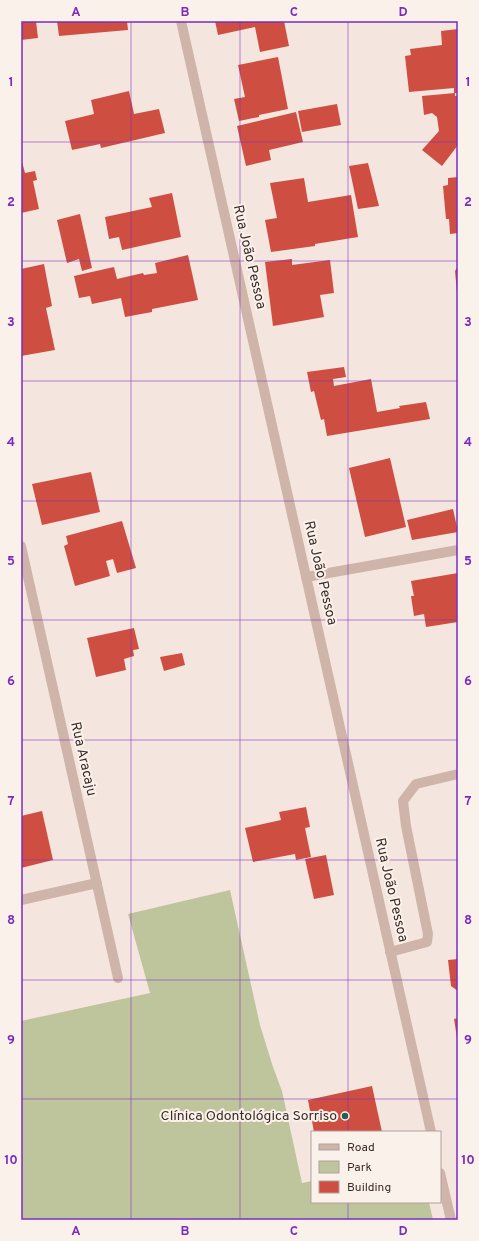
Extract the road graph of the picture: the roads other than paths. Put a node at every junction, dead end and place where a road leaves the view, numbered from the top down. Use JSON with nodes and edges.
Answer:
{"nodes":[{"id":1,"x":181,"y":21,"type":"edge"},
{"id":2,"x":21,"y":546,"type":"edge"},
{"id":3,"x":458,"y":550,"type":"edge"},
{"id":4,"x":306,"y":577,"type":"junction"},
{"id":5,"x":458,"y":774,"type":"edge"},
{"id":6,"x":97,"y":883,"type":"junction"},
{"id":7,"x":21,"y":900,"type":"edge"},
{"id":8,"x":390,"y":952,"type":"junction"},
{"id":9,"x":118,"y":978,"type":"dead end"},
{"id":10,"x":431,"y":1131,"type":"edge"},
{"id":11,"x":441,"y":1177,"type":"edge"},
{"id":12,"x":451,"y":1220,"type":"edge"}],
"edges":[{"from":1,"to":4,"type":"street","name":"Rua João Pessoa"},
{"from":2,"to":6,"type":"street","name":"Rua Aracaju"},
{"from":3,"to":4,"type":"street"},
{"from":4,"to":8,"type":"street","name":"Rua João Pessoa"},
{"from":5,"to":8,"type":"street"},
{"from":6,"to":7,"type":"street"},
{"from":6,"to":9,"type":"street","name":"Rua Aracaju"},
{"from":8,"to":10,"type":"street","name":"Rua João Pessoa"},
{"from":11,"to":12,"type":"street"}]}
